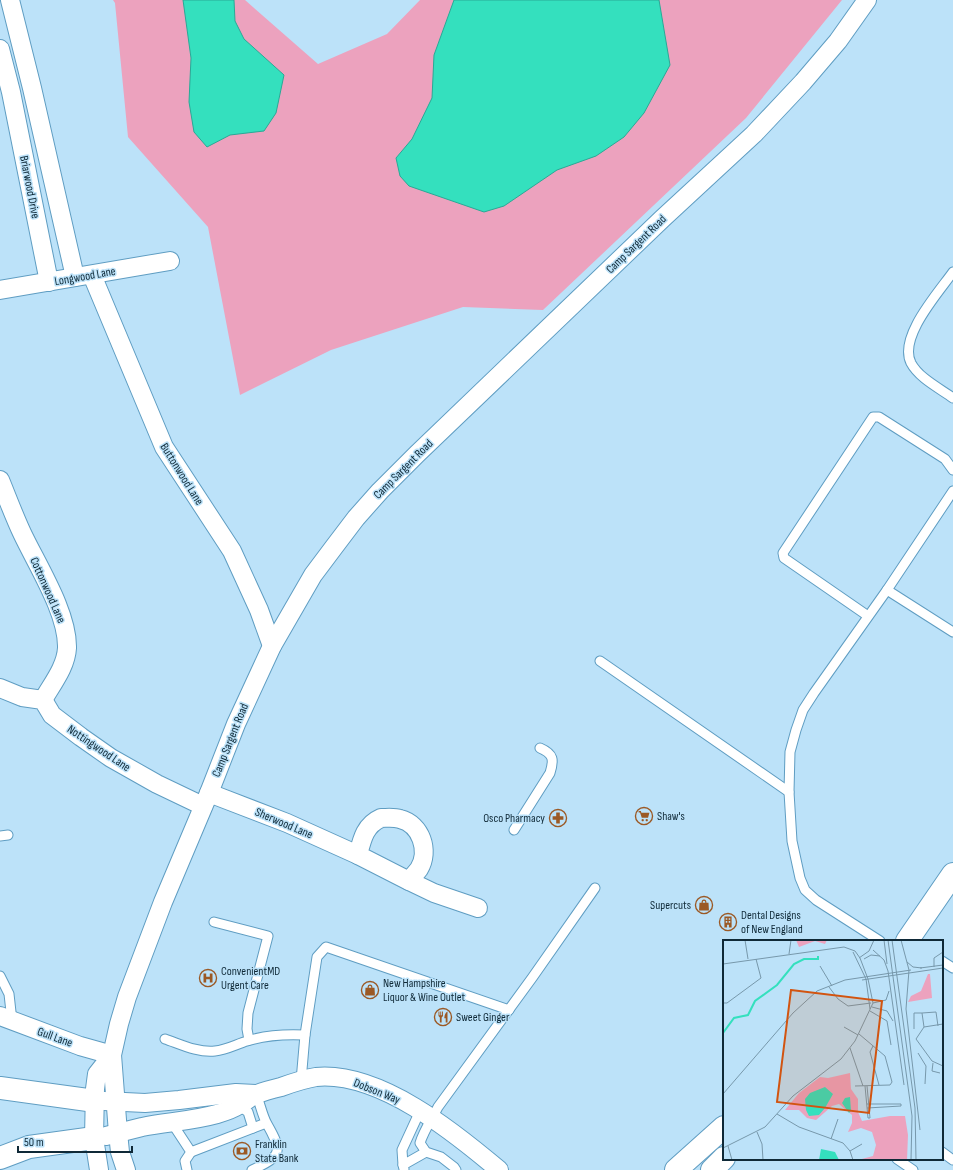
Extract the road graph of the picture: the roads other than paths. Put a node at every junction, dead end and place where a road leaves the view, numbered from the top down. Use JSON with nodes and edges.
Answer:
{"nodes":[{"id":1,"x":10,"y":0,"type":"edge"},
{"id":2,"x":867,"y":0,"type":"edge"},
{"id":3,"x":24,"y":56,"type":"junction"},
{"id":4,"x":1,"y":58,"type":"edge"},
{"id":5,"x":32,"y":88,"type":"junction"},
{"id":6,"x":5,"y":92,"type":"edge"},
{"id":7,"x":170,"y":261,"type":"dead end"},
{"id":8,"x":953,"y":272,"type":"edge"},
{"id":9,"x":84,"y":276,"type":"junction"},
{"id":10,"x":48,"y":282,"type":"junction"},
{"id":11,"x":0,"y":290,"type":"edge"},
{"id":12,"x":953,"y":398,"type":"edge"},
{"id":13,"x":953,"y":470,"type":"edge"},
{"id":14,"x":0,"y":480,"type":"edge"},
{"id":15,"x":953,"y":491,"type":"edge"},
{"id":16,"x":887,"y":590,"type":"junction"},
{"id":17,"x":868,"y":616,"type":"junction"},
{"id":18,"x":953,"y":632,"type":"edge"},
{"id":19,"x":272,"y":646,"type":"junction"},
{"id":20,"x":600,"y":661,"type":"dead end"},
{"id":21,"x":0,"y":688,"type":"edge"},
{"id":22,"x":43,"y":700,"type":"junction"},
{"id":23,"x":540,"y":748,"type":"dead end"},
{"id":24,"x":789,"y":792,"type":"junction"},
{"id":25,"x":206,"y":799,"type":"junction"},
{"id":26,"x":514,"y":830,"type":"dead end"},
{"id":27,"x":358,"y":855,"type":"junction"},
{"id":28,"x":409,"y":881,"type":"junction"},
{"id":29,"x":951,"y":883,"type":"edge"},
{"id":30,"x":594,"y":888,"type":"dead end"},
{"id":31,"x":478,"y":908,"type":"dead end"},
{"id":32,"x":214,"y":922,"type":"dead end"},
{"id":33,"x":878,"y":940,"type":"edge"},
{"id":34,"x":910,"y":940,"type":"edge"},
{"id":35,"x":943,"y":962,"type":"edge"},
{"id":36,"x":953,"y":968,"type":"edge"},
{"id":37,"x":0,"y":976,"type":"edge"},
{"id":38,"x":509,"y":1010,"type":"junction"},
{"id":39,"x":6,"y":1019,"type":"edge"},
{"id":40,"x":304,"y":1035,"type":"junction"},
{"id":41,"x":165,"y":1039,"type":"dead end"},
{"id":42,"x":249,"y":1040,"type":"junction"},
{"id":43,"x":112,"y":1055,"type":"junction"},
{"id":44,"x":302,"y":1080,"type":"junction"},
{"id":45,"x":0,"y":1088,"type":"edge"},
{"id":46,"x":256,"y":1094,"type":"junction"},
{"id":47,"x":105,"y":1101,"type":"junction"},
{"id":48,"x":239,"y":1106,"type":"junction"},
{"id":49,"x":426,"y":1115,"type":"junction"},
{"id":50,"x":172,"y":1123,"type":"junction"},
{"id":51,"x":266,"y":1123,"type":"junction"},
{"id":52,"x":253,"y":1128,"type":"junction"},
{"id":53,"x":723,"y":1128,"type":"edge"},
{"id":54,"x":118,"y":1133,"type":"junction"},
{"id":55,"x":94,"y":1138,"type":"junction"},
{"id":56,"x":465,"y":1141,"type":"junction"},
{"id":57,"x":191,"y":1152,"type":"junction"},
{"id":58,"x":426,"y":1152,"type":"junction"},
{"id":59,"x":943,"y":1153,"type":"edge"},
{"id":60,"x":441,"y":1157,"type":"junction"},
{"id":61,"x":0,"y":1158,"type":"edge"},
{"id":62,"x":723,"y":1159,"type":"edge"},
{"id":63,"x":898,"y":1160,"type":"edge"},
{"id":64,"x":953,"y":1160,"type":"edge"},
{"id":65,"x":403,"y":1168,"type":"edge"},
{"id":66,"x":99,"y":1170,"type":"edge"},
{"id":67,"x":126,"y":1170,"type":"edge"},
{"id":68,"x":188,"y":1170,"type":"edge"},
{"id":69,"x":252,"y":1170,"type":"edge"},
{"id":70,"x":448,"y":1170,"type":"edge"},
{"id":71,"x":456,"y":1170,"type":"edge"},
{"id":72,"x":488,"y":1170,"type":"edge"},
{"id":73,"x":499,"y":1170,"type":"edge"},
{"id":74,"x":676,"y":1170,"type":"edge"},
{"id":75,"x":712,"y":1170,"type":"edge"},
{"id":76,"x":913,"y":1170,"type":"edge"}],
"edges":[{"from":1,"to":3,"type":"street","name":"Briarwood Drive"},
{"from":2,"to":19,"type":"street","name":"Camp Sargent Road"},
{"from":3,"to":4,"type":"street","name":"Briarwood Drive"},
{"from":3,"to":5,"type":"street","name":"Briarwood Drive"},
{"from":4,"to":6,"type":"street","name":"Briarwood Drive"},
{"from":5,"to":6,"type":"street"},
{"from":5,"to":9,"type":"street","name":"Briarwood Drive"},
{"from":6,"to":10,"type":"street","name":"Briarwood Drive"},
{"from":7,"to":9,"type":"street","name":"Longwood Lane"},
{"from":8,"to":12,"type":"lane"},
{"from":9,"to":10,"type":"street","name":"Longwood Lane"},
{"from":9,"to":19,"type":"street","name":"Buttonwood Lane"},
{"from":10,"to":11,"type":"street","name":"Longwood Lane"},
{"from":13,"to":17,"type":"lane"},
{"from":14,"to":22,"type":"street","name":"Cottonwood Lane"},
{"from":15,"to":16,"type":"lane"},
{"from":16,"to":17,"type":"lane"},
{"from":16,"to":18,"type":"lane"},
{"from":17,"to":24,"type":"lane"},
{"from":19,"to":25,"type":"street","name":"Camp Sargent Road"},
{"from":20,"to":24,"type":"lane"},
{"from":21,"to":22,"type":"street"},
{"from":22,"to":25,"type":"street","name":"Nottingwood Lane"},
{"from":23,"to":26,"type":"lane"},
{"from":24,"to":33,"type":"lane"},
{"from":25,"to":27,"type":"street","name":"Sherwood Lane"},
{"from":25,"to":43,"type":"street","name":"Camp Sargent Road"},
{"from":27,"to":28,"type":"street","name":"Sherwood Lane"},
{"from":27,"to":28,"type":"street"},
{"from":28,"to":31,"type":"street","name":"Sherwood Lane"},
{"from":29,"to":34,"type":"main road"},
{"from":30,"to":38,"type":"lane"},
{"from":32,"to":42,"type":"lane"},
{"from":35,"to":36,"type":"lane"},
{"from":37,"to":39,"type":"lane"},
{"from":38,"to":40,"type":"lane"},
{"from":38,"to":49,"type":"lane"},
{"from":39,"to":43,"type":"street","name":"Gull Lane"},
{"from":40,"to":42,"type":"lane"},
{"from":40,"to":44,"type":"lane"},
{"from":41,"to":42,"type":"lane"},
{"from":43,"to":47,"type":"street","name":"Camp Sargent Road"},
{"from":44,"to":46,"type":"street","name":"Dobson Way"},
{"from":44,"to":49,"type":"street","name":"Dobson Way"},
{"from":45,"to":47,"type":"main road"},
{"from":46,"to":47,"type":"street","name":"Dobson Way"},
{"from":46,"to":48,"type":"street","name":"Dobson Way"},
{"from":46,"to":51,"type":"lane"},
{"from":47,"to":54,"type":"street","name":"Camp Sargent Road"},
{"from":47,"to":55,"type":"street","name":"Camp Sargent Road"},
{"from":48,"to":50,"type":"street","name":"Dobson Way"},
{"from":48,"to":52,"type":"lane"},
{"from":49,"to":56,"type":"street","name":"Dobson Way"},
{"from":49,"to":58,"type":"lane"},
{"from":49,"to":65,"type":"lane"},
{"from":50,"to":54,"type":"street","name":"Dobson Way"},
{"from":50,"to":57,"type":"lane"},
{"from":51,"to":52,"type":"lane"},
{"from":51,"to":69,"type":"lane"},
{"from":52,"to":57,"type":"lane"},
{"from":53,"to":74,"type":"main road"},
{"from":54,"to":55,"type":"street","name":"Dobson Way"},
{"from":54,"to":67,"type":"street","name":"Camp Sargent Road"},
{"from":55,"to":61,"type":"main road"},
{"from":55,"to":66,"type":"street","name":"Camp Sargent Road"},
{"from":56,"to":72,"type":"street","name":"Dobson Way"},
{"from":56,"to":73,"type":"street","name":"Dobson Way"},
{"from":57,"to":68,"type":"lane"},
{"from":58,"to":60,"type":"lane"},
{"from":58,"to":65,"type":"lane"},
{"from":59,"to":64,"type":"lane"},
{"from":60,"to":70,"type":"lane"},
{"from":60,"to":71,"type":"lane"},
{"from":62,"to":75,"type":"main road"},
{"from":63,"to":76,"type":"lane"}]}
